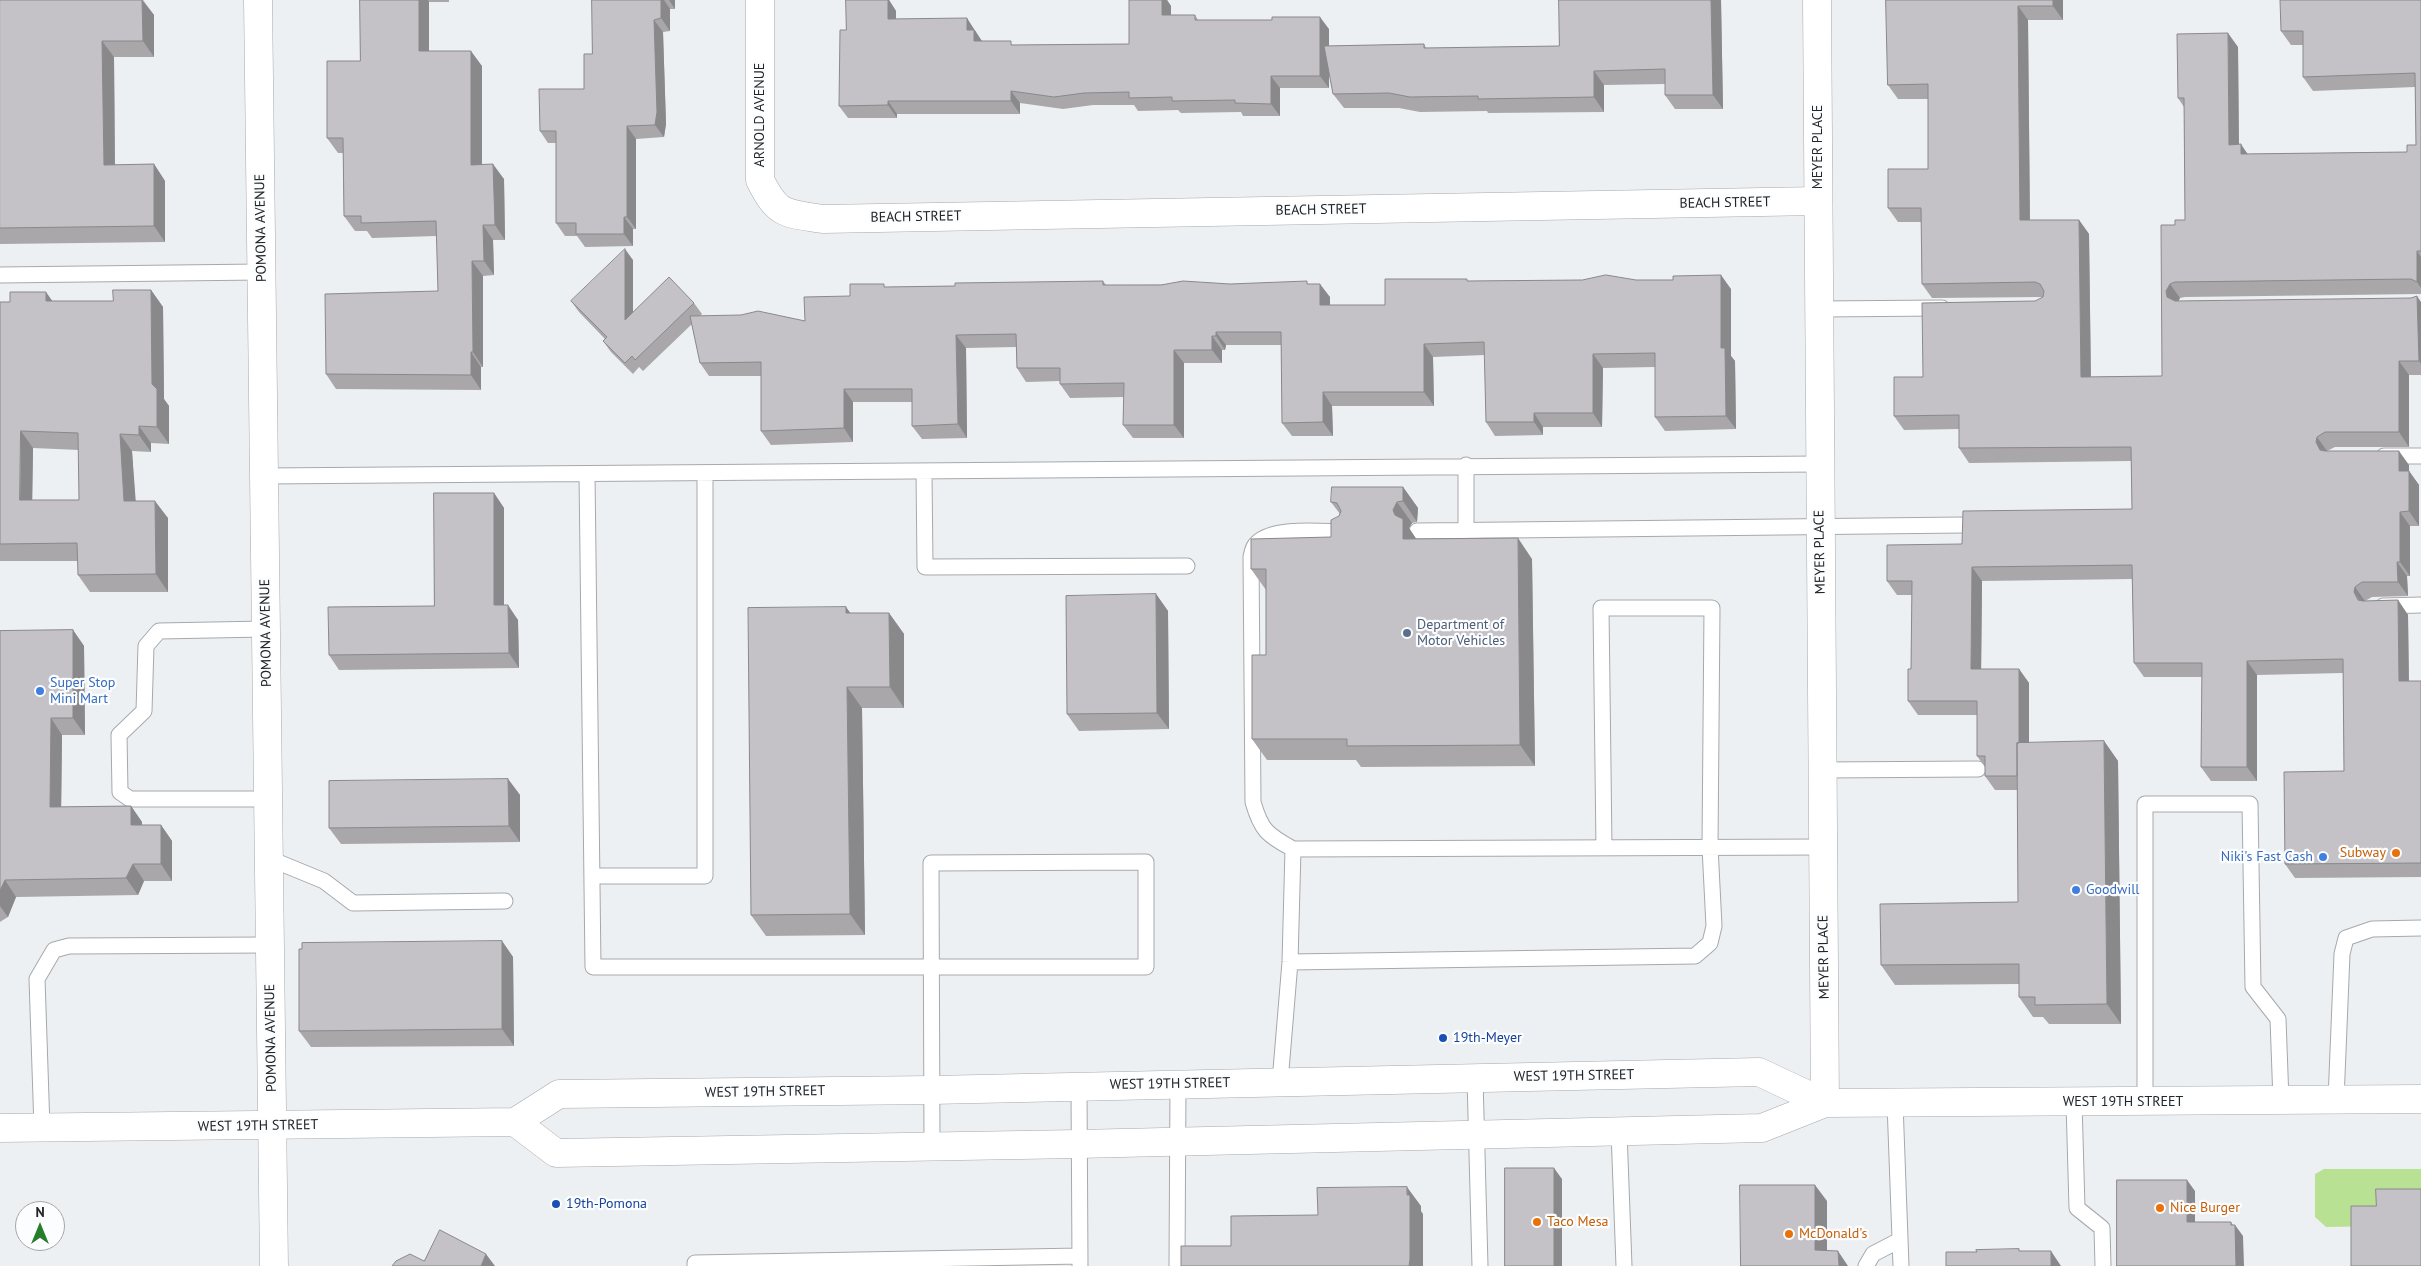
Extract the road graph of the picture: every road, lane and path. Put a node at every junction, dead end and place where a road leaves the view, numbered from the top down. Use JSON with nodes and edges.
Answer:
{"nodes":[{"id":1,"x":258,"y":0,"type":"edge"},
{"id":2,"x":760,"y":0,"type":"edge"},
{"id":3,"x":1817,"y":0,"type":"edge"},
{"id":4,"x":1818,"y":201,"type":"junction"},
{"id":5,"x":823,"y":219,"type":"joint"},
{"id":6,"x":261,"y":272,"type":"junction"},
{"id":7,"x":0,"y":274,"type":"edge"},
{"id":8,"x":1956,"y":308,"type":"edge"},
{"id":9,"x":1819,"y":310,"type":"junction"},
{"id":10,"x":2373,"y":456,"type":"edge"},
{"id":11,"x":2421,"y":456,"type":"edge"},
{"id":12,"x":1819,"y":464,"type":"junction"},
{"id":13,"x":1466,"y":465,"type":"junction"},
{"id":14,"x":924,"y":471,"type":"junction"},
{"id":15,"x":705,"y":473,"type":"junction"},
{"id":16,"x":588,"y":474,"type":"junction"},
{"id":17,"x":264,"y":476,"type":"junction"},
{"id":18,"x":1964,"y":525,"type":"edge"},
{"id":19,"x":1820,"y":526,"type":"junction"},
{"id":20,"x":1466,"y":530,"type":"junction"},
{"id":21,"x":1417,"y":531,"type":"dead end"},
{"id":22,"x":1346,"y":532,"type":"edge"},
{"id":23,"x":1187,"y":566,"type":"dead end"},
{"id":24,"x":2373,"y":606,"type":"edge"},
{"id":25,"x":2421,"y":606,"type":"edge"},
{"id":26,"x":266,"y":629,"type":"junction"},
{"id":27,"x":1978,"y":769,"type":"edge"},
{"id":28,"x":1822,"y":770,"type":"junction"},
{"id":29,"x":267,"y":799,"type":"junction"},
{"id":30,"x":1710,"y":847,"type":"junction"},
{"id":31,"x":1822,"y":847,"type":"junction"},
{"id":32,"x":1604,"y":848,"type":"junction"},
{"id":33,"x":1293,"y":849,"type":"junction"},
{"id":34,"x":268,"y":858,"type":"junction"},
{"id":35,"x":592,"y":876,"type":"junction"},
{"id":36,"x":505,"y":901,"type":"dead end"},
{"id":37,"x":2421,"y":928,"type":"edge"},
{"id":38,"x":270,"y":945,"type":"junction"},
{"id":39,"x":1290,"y":962,"type":"junction"},
{"id":40,"x":932,"y":968,"type":"junction"},
{"id":41,"x":1475,"y":1078,"type":"junction"},
{"id":42,"x":1280,"y":1082,"type":"junction"},
{"id":43,"x":1178,"y":1084,"type":"junction"},
{"id":44,"x":1079,"y":1087,"type":"junction"},
{"id":45,"x":932,"y":1090,"type":"junction"},
{"id":46,"x":2336,"y":1100,"type":"junction"},
{"id":47,"x":2421,"y":1100,"type":"edge"},
{"id":48,"x":2145,"y":1101,"type":"junction"},
{"id":49,"x":2280,"y":1101,"type":"junction"},
{"id":50,"x":2074,"y":1102,"type":"junction"},
{"id":51,"x":1825,"y":1103,"type":"junction"},
{"id":52,"x":1895,"y":1103,"type":"junction"},
{"id":53,"x":515,"y":1122,"type":"junction"},
{"id":54,"x":273,"y":1126,"type":"junction"},
{"id":55,"x":0,"y":1128,"type":"edge"},
{"id":56,"x":42,"y":1128,"type":"junction"},
{"id":57,"x":1619,"y":1132,"type":"junction"},
{"id":58,"x":1477,"y":1135,"type":"junction"},
{"id":59,"x":1177,"y":1141,"type":"junction"},
{"id":60,"x":1078,"y":1144,"type":"junction"},
{"id":61,"x":932,"y":1147,"type":"junction"},
{"id":62,"x":1900,"y":1240,"type":"junction"},
{"id":63,"x":1080,"y":1261,"type":"edge"},
{"id":64,"x":695,"y":1264,"type":"edge"},
{"id":65,"x":274,"y":1266,"type":"edge"},
{"id":66,"x":1177,"y":1266,"type":"edge"},
{"id":67,"x":1480,"y":1266,"type":"edge"},
{"id":68,"x":1624,"y":1266,"type":"edge"},
{"id":69,"x":1866,"y":1266,"type":"edge"},
{"id":70,"x":1900,"y":1266,"type":"edge"},
{"id":71,"x":2103,"y":1266,"type":"edge"}],
"edges":[{"from":1,"to":6,"type":"main road","name":"POMONA AVENUE"},
{"from":2,"to":5,"type":"main road","name":"ARNOLD AVENUE"},
{"from":3,"to":4,"type":"main road","name":"MEYER PLACE"},
{"from":4,"to":5,"type":"main road","name":"BEACH STREET"},
{"from":4,"to":9,"type":"main road","name":"MEYER PLACE"},
{"from":6,"to":7,"type":"lane"},
{"from":6,"to":17,"type":"main road","name":"POMONA AVENUE"},
{"from":8,"to":9,"type":"lane"},
{"from":9,"to":12,"type":"main road","name":"MEYER PLACE"},
{"from":10,"to":11,"type":"lane"},
{"from":12,"to":13,"type":"lane"},
{"from":12,"to":19,"type":"main road","name":"MEYER PLACE"},
{"from":13,"to":14,"type":"lane"},
{"from":13,"to":20,"type":"lane"},
{"from":14,"to":15,"type":"lane"},
{"from":14,"to":23,"type":"lane"},
{"from":15,"to":16,"type":"lane"},
{"from":15,"to":35,"type":"lane"},
{"from":16,"to":17,"type":"lane"},
{"from":16,"to":35,"type":"lane"},
{"from":17,"to":26,"type":"main road","name":"POMONA AVENUE"},
{"from":18,"to":19,"type":"lane"},
{"from":19,"to":20,"type":"lane"},
{"from":19,"to":28,"type":"main road","name":"MEYER PLACE"},
{"from":20,"to":21,"type":"lane"},
{"from":22,"to":33,"type":"lane"},
{"from":24,"to":25,"type":"lane"},
{"from":26,"to":29,"type":"main road","name":"POMONA AVENUE"},
{"from":26,"to":29,"type":"lane"},
{"from":27,"to":28,"type":"lane"},
{"from":28,"to":31,"type":"main road","name":"MEYER PLACE"},
{"from":29,"to":34,"type":"main road","name":"POMONA AVENUE"},
{"from":30,"to":31,"type":"lane"},
{"from":30,"to":32,"type":"lane"},
{"from":30,"to":32,"type":"lane"},
{"from":30,"to":39,"type":"lane"},
{"from":31,"to":51,"type":"main road","name":"MEYER PLACE"},
{"from":32,"to":33,"type":"lane"},
{"from":33,"to":39,"type":"lane"},
{"from":34,"to":36,"type":"lane"},
{"from":34,"to":38,"type":"main road","name":"POMONA AVENUE"},
{"from":35,"to":40,"type":"lane"},
{"from":37,"to":46,"type":"lane"},
{"from":38,"to":54,"type":"main road","name":"POMONA AVENUE"},
{"from":38,"to":56,"type":"lane"},
{"from":39,"to":42,"type":"lane"},
{"from":40,"to":40,"type":"lane"},
{"from":40,"to":45,"type":"lane"},
{"from":41,"to":42,"type":"main road","name":"WEST 19TH STREET"},
{"from":41,"to":51,"type":"main road","name":"WEST 19TH STREET"},
{"from":41,"to":58,"type":"lane"},
{"from":42,"to":43,"type":"main road","name":"WEST 19TH STREET"},
{"from":43,"to":44,"type":"main road","name":"WEST 19TH STREET"},
{"from":43,"to":59,"type":"lane"},
{"from":44,"to":45,"type":"main road","name":"WEST 19TH STREET"},
{"from":44,"to":60,"type":"lane"},
{"from":45,"to":53,"type":"main road","name":"WEST 19TH STREET"},
{"from":45,"to":61,"type":"lane"},
{"from":46,"to":47,"type":"main road","name":"WEST 19TH STREET"},
{"from":46,"to":49,"type":"main road","name":"WEST 19TH STREET"},
{"from":48,"to":49,"type":"main road","name":"WEST 19TH STREET"},
{"from":48,"to":49,"type":"lane"},
{"from":48,"to":50,"type":"main road","name":"WEST 19TH STREET"},
{"from":50,"to":52,"type":"main road","name":"WEST 19TH STREET"},
{"from":50,"to":71,"type":"lane"},
{"from":51,"to":52,"type":"main road","name":"WEST 19TH STREET"},
{"from":51,"to":57,"type":"main road","name":"WEST 19TH STREET"},
{"from":52,"to":62,"type":"lane"},
{"from":53,"to":54,"type":"main road","name":"WEST 19TH STREET"},
{"from":53,"to":61,"type":"main road","name":"WEST 19TH STREET"},
{"from":54,"to":56,"type":"main road","name":"WEST 19TH STREET"},
{"from":54,"to":65,"type":"main road","name":"POMONA AVENUE"},
{"from":55,"to":56,"type":"main road","name":"WEST 19TH STREET"},
{"from":57,"to":58,"type":"main road","name":"WEST 19TH STREET"},
{"from":57,"to":68,"type":"lane"},
{"from":58,"to":59,"type":"main road","name":"WEST 19TH STREET"},
{"from":58,"to":67,"type":"lane"},
{"from":59,"to":60,"type":"main road","name":"WEST 19TH STREET"},
{"from":59,"to":66,"type":"lane"},
{"from":60,"to":61,"type":"main road","name":"WEST 19TH STREET"},
{"from":60,"to":63,"type":"lane"},
{"from":62,"to":69,"type":"lane"},
{"from":62,"to":70,"type":"lane"},
{"from":63,"to":64,"type":"lane"}]}
